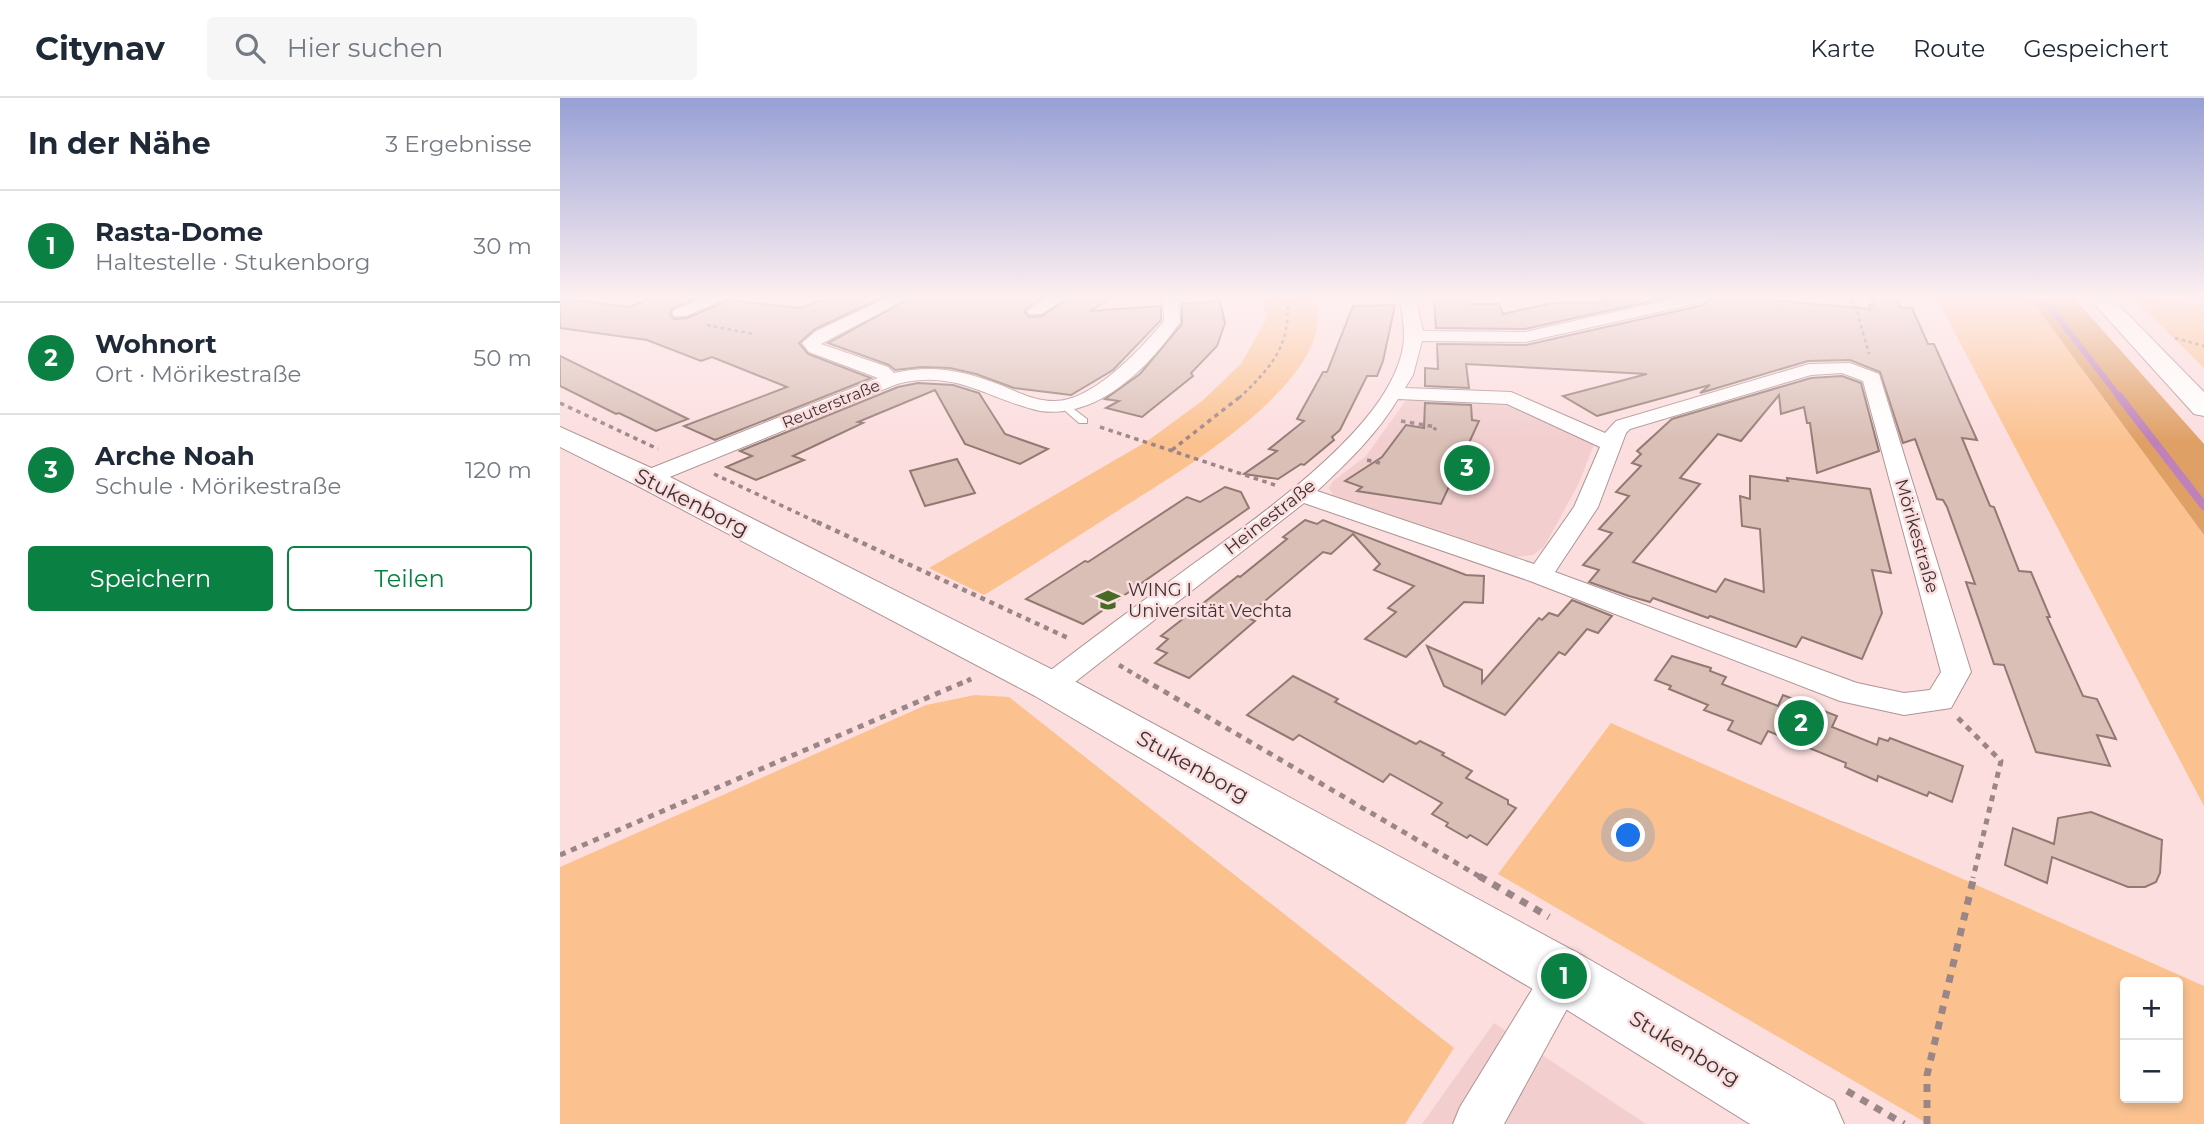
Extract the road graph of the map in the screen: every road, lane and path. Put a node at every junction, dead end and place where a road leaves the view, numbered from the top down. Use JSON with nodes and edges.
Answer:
{"nodes":[{"id":1,"x":813,"y":345,"type":"edge"},
{"id":2,"x":1153,"y":345,"type":"edge"},
{"id":3,"x":1280,"y":345,"type":"edge"},
{"id":4,"x":1412,"y":345,"type":"edge"},
{"id":5,"x":1866,"y":345,"type":"edge"},
{"id":6,"x":2144,"y":345,"type":"edge"},
{"id":7,"x":1852,"y":368,"type":"junction"},
{"id":8,"x":890,"y":380,"type":"junction"},
{"id":9,"x":1394,"y":393,"type":"junction"},
{"id":10,"x":560,"y":403,"type":"edge"},
{"id":11,"x":1067,"y":407,"type":"junction"},
{"id":12,"x":2204,"y":408,"type":"edge"},
{"id":13,"x":1429,"y":415,"type":"dead end"},
{"id":14,"x":1376,"y":417,"type":"junction"},
{"id":15,"x":1083,"y":421,"type":"joint"},
{"id":16,"x":1422,"y":424,"type":"junction"},
{"id":17,"x":1434,"y":430,"type":"dead end"},
{"id":18,"x":560,"y":436,"type":"edge"},
{"id":19,"x":1612,"y":444,"type":"junction"},
{"id":20,"x":1171,"y":450,"type":"junction"},
{"id":21,"x":667,"y":470,"type":"junction"},
{"id":22,"x":1302,"y":494,"type":"junction"},
{"id":23,"x":1539,"y":575,"type":"junction"},
{"id":24,"x":1095,"y":651,"type":"junction"},
{"id":25,"x":1008,"y":664,"type":"junction"},
{"id":26,"x":1050,"y":686,"type":"junction"},
{"id":27,"x":1940,"y":700,"type":"junction"},
{"id":28,"x":560,"y":855,"type":"edge"},
{"id":29,"x":1561,"y":923,"type":"dead end"},
{"id":30,"x":1564,"y":975,"type":"junction"},
{"id":31,"x":1844,"y":1090,"type":"dead end"},
{"id":32,"x":1477,"y":1124,"type":"edge"},
{"id":33,"x":1811,"y":1124,"type":"edge"},
{"id":34,"x":1903,"y":1124,"type":"edge"},
{"id":35,"x":1927,"y":1124,"type":"edge"}],
"edges":[{"from":1,"to":8,"type":"street"},
{"from":2,"to":11,"type":"street"},
{"from":3,"to":20,"type":"path"},
{"from":4,"to":9,"type":"street","name":"Heinestraße"},
{"from":5,"to":7,"type":"path"},
{"from":6,"to":12,"type":"street"},
{"from":7,"to":19,"type":"street"},
{"from":7,"to":27,"type":"street","name":"Mörikestraße"},
{"from":8,"to":11,"type":"street","name":"Reuterstraße"},
{"from":8,"to":21,"type":"street","name":"Reuterstraße"},
{"from":9,"to":14,"type":"street","name":"Heinestraße"},
{"from":9,"to":19,"type":"street"},
{"from":10,"to":21,"type":"path"},
{"from":11,"to":15,"type":"lane"},
{"from":13,"to":16,"type":"path"},
{"from":14,"to":16,"type":"path"},
{"from":14,"to":22,"type":"street","name":"Heinestraße"},
{"from":15,"to":20,"type":"path"},
{"from":16,"to":17,"type":"path"},
{"from":18,"to":21,"type":"street","name":"Stukenborg"},
{"from":19,"to":23,"type":"street"},
{"from":20,"to":22,"type":"path"},
{"from":21,"to":24,"type":"path"},
{"from":21,"to":25,"type":"street","name":"Stukenborg"},
{"from":22,"to":23,"type":"street"},
{"from":22,"to":24,"type":"street","name":"Heinestraße"},
{"from":23,"to":27,"type":"street"},
{"from":24,"to":26,"type":"street","name":"Heinestraße"},
{"from":24,"to":29,"type":"path"},
{"from":25,"to":26,"type":"street","name":"Stukenborg"},
{"from":25,"to":28,"type":"path"},
{"from":26,"to":30,"type":"street","name":"Stukenborg"},
{"from":27,"to":35,"type":"path"},
{"from":30,"to":32,"type":"street"},
{"from":30,"to":33,"type":"street","name":"Stukenborg"},
{"from":31,"to":34,"type":"path"}]}
